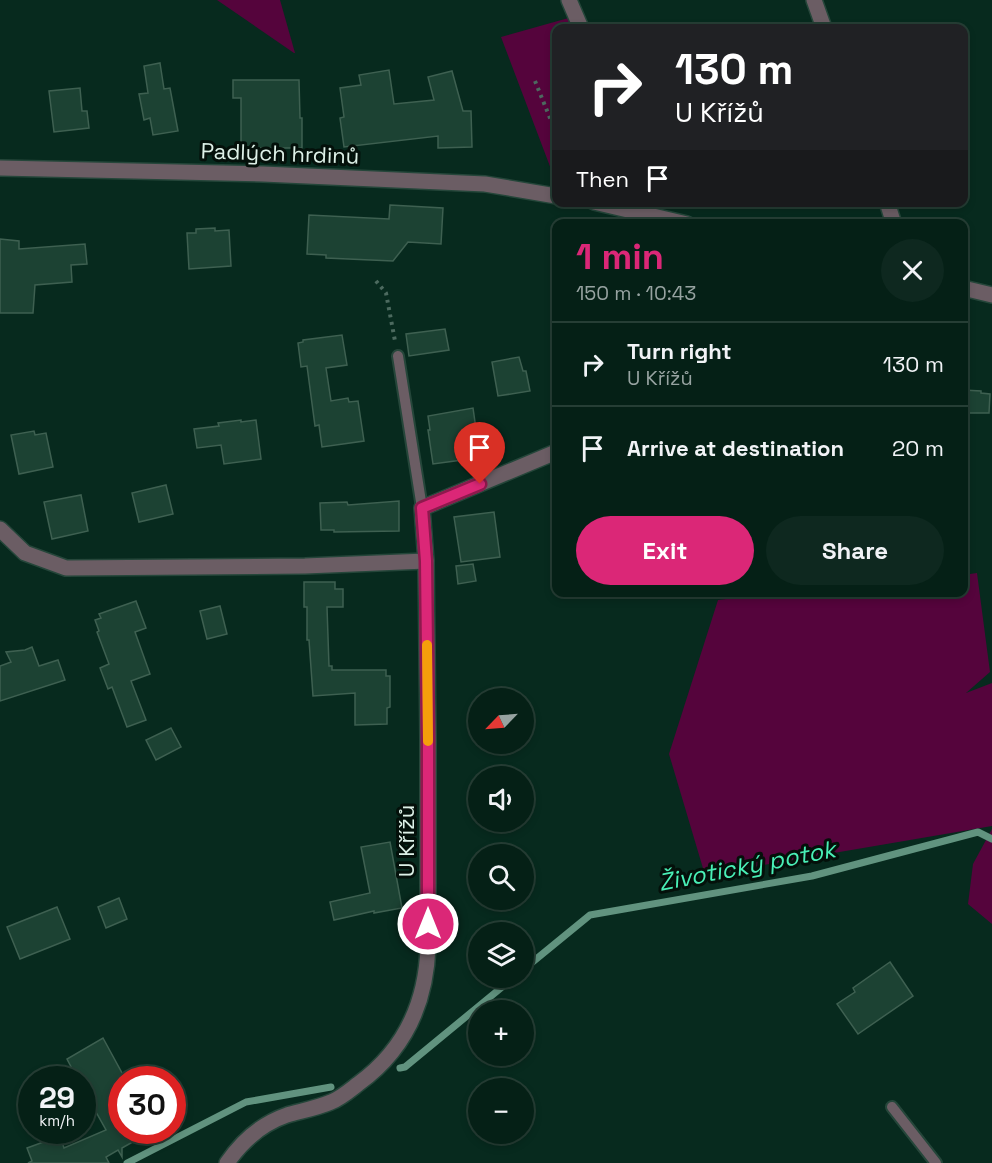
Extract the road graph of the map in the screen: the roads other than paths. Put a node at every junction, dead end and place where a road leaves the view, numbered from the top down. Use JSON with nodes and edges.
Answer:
{"nodes":[{"id":1,"x":569,"y":0,"type":"edge"},
{"id":2,"x":814,"y":0,"type":"edge"},
{"id":3,"x":579,"y":24,"type":"edge"},
{"id":4,"x":823,"y":24,"type":"edge"},
{"id":5,"x":0,"y":168,"type":"edge"},
{"id":6,"x":552,"y":195,"type":"edge"},
{"id":7,"x":639,"y":207,"type":"edge"},
{"id":8,"x":673,"y":219,"type":"edge"},
{"id":9,"x":968,"y":289,"type":"edge"},
{"id":10,"x":992,"y":295,"type":"edge"},
{"id":11,"x":398,"y":356,"type":"road end"},
{"id":12,"x":552,"y":454,"type":"edge"},
{"id":13,"x":422,"y":508,"type":"junction"},
{"id":14,"x":0,"y":529,"type":"edge"},
{"id":15,"x":426,"y":561,"type":"junction"},
{"id":16,"x":892,"y":1107,"type":"dead end"},
{"id":17,"x":227,"y":1163,"type":"edge"},
{"id":18,"x":936,"y":1163,"type":"edge"}],
"edges":[{"from":1,"to":3,"type":"street"},
{"from":2,"to":4,"type":"street"},
{"from":5,"to":6,"type":"street","name":"Padlých hrdinů"},
{"from":7,"to":8,"type":"street"},
{"from":9,"to":10,"type":"street"},
{"from":11,"to":13,"type":"lane"},
{"from":12,"to":13,"type":"street"},
{"from":13,"to":15,"type":"street","name":"U Křížů"},
{"from":14,"to":15,"type":"street"},
{"from":15,"to":17,"type":"street","name":"U Křížů"},
{"from":16,"to":18,"type":"lane"}]}
